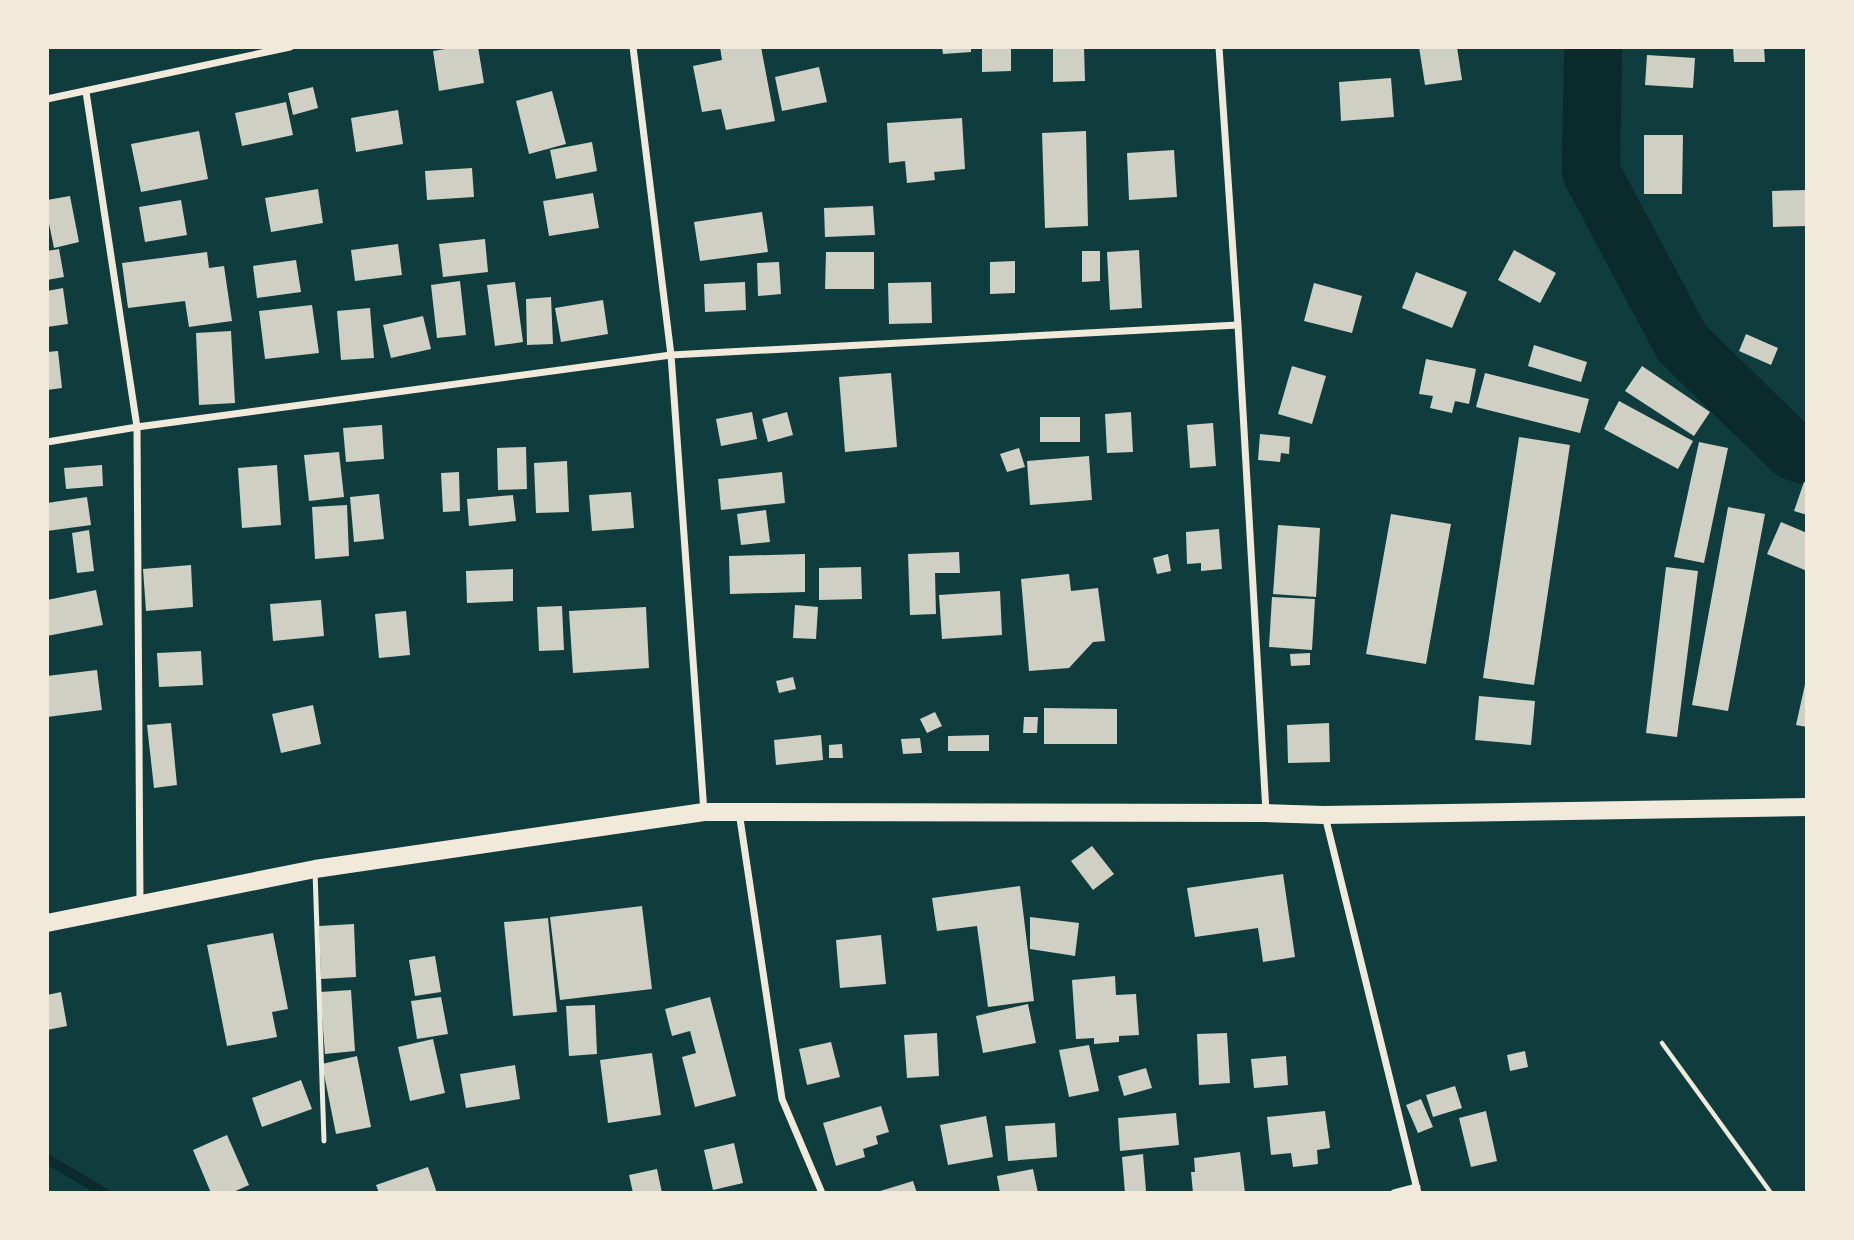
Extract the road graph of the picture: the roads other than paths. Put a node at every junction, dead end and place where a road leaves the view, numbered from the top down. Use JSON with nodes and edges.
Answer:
{"nodes":[{"id":1,"x":289,"y":47,"type":"edge"},
{"id":2,"x":633,"y":47,"type":"edge"},
{"id":3,"x":1219,"y":47,"type":"edge"},
{"id":4,"x":86,"y":92,"type":"junction"},
{"id":5,"x":47,"y":99,"type":"edge"},
{"id":6,"x":1238,"y":325,"type":"junction"},
{"id":7,"x":671,"y":355,"type":"junction"},
{"id":8,"x":137,"y":427,"type":"junction"},
{"id":9,"x":47,"y":442,"type":"edge"},
{"id":10,"x":1807,"y":807,"type":"edge"},
{"id":11,"x":739,"y":811,"type":"junction"},
{"id":12,"x":704,"y":812,"type":"junction"},
{"id":13,"x":1266,"y":813,"type":"junction"},
{"id":14,"x":1324,"y":815,"type":"junction"},
{"id":15,"x":315,"y":869,"type":"junction"},
{"id":16,"x":140,"y":903,"type":"junction"},
{"id":17,"x":47,"y":923,"type":"edge"},
{"id":18,"x":324,"y":1141,"type":"dead end"},
{"id":19,"x":1418,"y":1190,"type":"edge"},
{"id":20,"x":822,"y":1193,"type":"edge"},
{"id":21,"x":1394,"y":1193,"type":"edge"}],
"edges":[{"from":1,"to":4,"type":"street"},
{"from":2,"to":7,"type":"street"},
{"from":3,"to":6,"type":"street"},
{"from":4,"to":5,"type":"street"},
{"from":4,"to":8,"type":"street"},
{"from":6,"to":7,"type":"street"},
{"from":6,"to":13,"type":"street"},
{"from":7,"to":8,"type":"street"},
{"from":7,"to":12,"type":"street"},
{"from":8,"to":9,"type":"street"},
{"from":8,"to":16,"type":"street"},
{"from":10,"to":14,"type":"main road"},
{"from":11,"to":12,"type":"main road"},
{"from":11,"to":13,"type":"main road"},
{"from":11,"to":20,"type":"street"},
{"from":12,"to":15,"type":"main road"},
{"from":13,"to":14,"type":"main road"},
{"from":14,"to":19,"type":"street"},
{"from":15,"to":16,"type":"main road"},
{"from":15,"to":18,"type":"lane"},
{"from":16,"to":17,"type":"main road"},
{"from":19,"to":21,"type":"street"}]}
